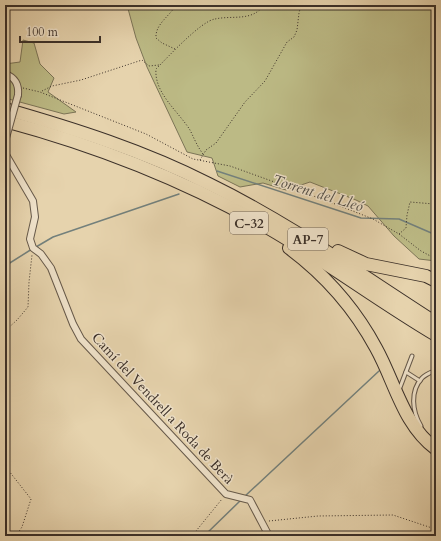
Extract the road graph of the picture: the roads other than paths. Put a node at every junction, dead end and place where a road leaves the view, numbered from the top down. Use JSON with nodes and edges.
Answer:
{"nodes":[{"id":1,"x":5,"y":74,"type":"edge"},
{"id":2,"x":5,"y":109,"type":"edge"},
{"id":3,"x":26,"y":115,"type":"junction"},
{"id":4,"x":5,"y":121,"type":"edge"},
{"id":5,"x":6,"y":140,"type":"edge"},
{"id":6,"x":5,"y":153,"type":"edge"},
{"id":7,"x":200,"y":192,"type":"junction"},
{"id":8,"x":436,"y":281,"type":"edge"},
{"id":9,"x":436,"y":323,"type":"edge"},
{"id":10,"x":436,"y":335,"type":"edge"},
{"id":11,"x":412,"y":356,"type":"dead end"},
{"id":12,"x":436,"y":370,"type":"edge"},
{"id":13,"x":406,"y":372,"type":"junction"},
{"id":14,"x":420,"y":381,"type":"junction"},
{"id":15,"x":397,"y":393,"type":"junction"},
{"id":16,"x":424,"y":431,"type":"dead end"},
{"id":17,"x":436,"y":449,"type":"edge"},
{"id":18,"x":269,"y":536,"type":"edge"}],
"edges":[{"from":1,"to":5,"type":"street","bridge":true},
{"from":2,"to":3,"type":"highway","number":"AP-7"},
{"from":3,"to":8,"type":"highway","number":"C-32"},
{"from":3,"to":9,"type":"highway","number":"AP-7"},
{"from":4,"to":7,"type":"highway","number":"AP-7"},
{"from":6,"to":18,"type":"street","name":"Camí del Vendrell a Roda de Berà"},
{"from":7,"to":10,"type":"highway","number":"AP-7"},
{"from":7,"to":15,"type":"highway","number":"C-32"},
{"from":11,"to":13,"type":"lane"},
{"from":12,"to":14,"type":"lane"},
{"from":13,"to":14,"type":"lane"},
{"from":13,"to":15,"type":"lane"},
{"from":14,"to":16,"type":"lane"},
{"from":15,"to":17,"type":"highway","number":"C-32"}]}
